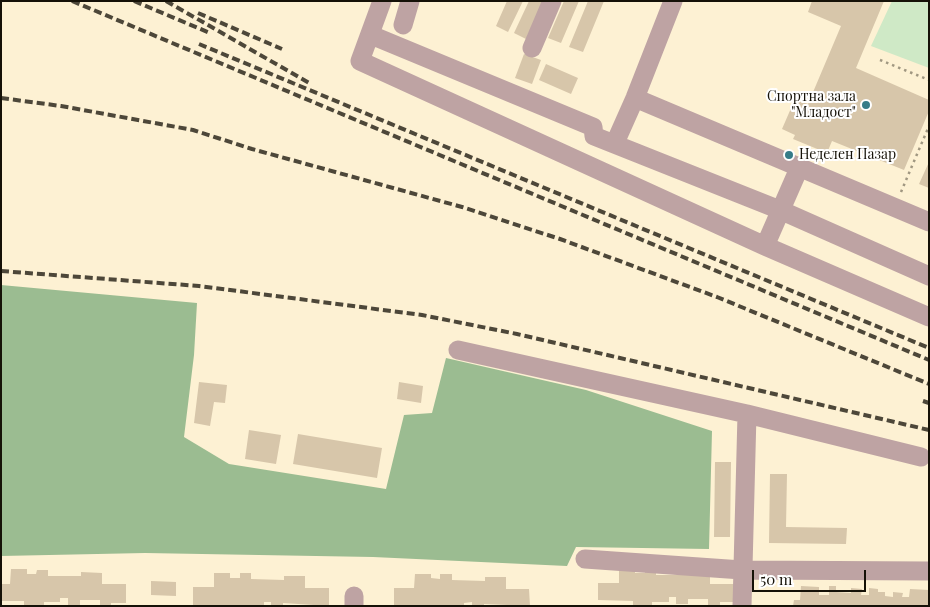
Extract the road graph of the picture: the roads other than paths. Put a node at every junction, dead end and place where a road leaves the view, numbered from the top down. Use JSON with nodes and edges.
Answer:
{"nodes":[{"id":1,"x":382,"y":1,"type":"edge"},
{"id":2,"x":410,"y":1,"type":"edge"},
{"id":3,"x":552,"y":1,"type":"edge"},
{"id":4,"x":673,"y":1,"type":"edge"},
{"id":5,"x":404,"y":25,"type":"dead end"},
{"id":6,"x":371,"y":35,"type":"junction"},
{"id":7,"x":532,"y":48,"type":"dead end"},
{"id":8,"x":635,"y":98,"type":"junction"},
{"id":9,"x":615,"y":143,"type":"junction"},
{"id":10,"x":800,"y":166,"type":"junction"},
{"id":11,"x":780,"y":210,"type":"junction"},
{"id":12,"x":929,"y":222,"type":"edge"},
{"id":13,"x":765,"y":246,"type":"junction"},
{"id":14,"x":929,"y":276,"type":"edge"},
{"id":15,"x":929,"y":317,"type":"edge"},
{"id":16,"x":458,"y":350,"type":"dead end"},
{"id":17,"x":747,"y":414,"type":"junction"},
{"id":18,"x":922,"y":457,"type":"dead end"},
{"id":19,"x":585,"y":559,"type":"dead end"},
{"id":20,"x":742,"y":570,"type":"junction"},
{"id":21,"x":929,"y":572,"type":"edge"},
{"id":22,"x":742,"y":606,"type":"edge"}],
"edges":[{"from":1,"to":6,"type":"lane"},
{"from":2,"to":5,"type":"lane"},
{"from":3,"to":7,"type":"lane"},
{"from":4,"to":8,"type":"lane"},
{"from":6,"to":9,"type":"lane"},
{"from":6,"to":13,"type":"lane"},
{"from":8,"to":9,"type":"lane"},
{"from":8,"to":10,"type":"lane"},
{"from":9,"to":11,"type":"lane"},
{"from":10,"to":11,"type":"lane"},
{"from":10,"to":12,"type":"lane"},
{"from":11,"to":13,"type":"lane"},
{"from":11,"to":14,"type":"lane"},
{"from":13,"to":15,"type":"lane"},
{"from":16,"to":17,"type":"lane"},
{"from":17,"to":18,"type":"lane"},
{"from":17,"to":20,"type":"lane"},
{"from":19,"to":20,"type":"lane"},
{"from":20,"to":21,"type":"lane"},
{"from":20,"to":22,"type":"lane"}]}
